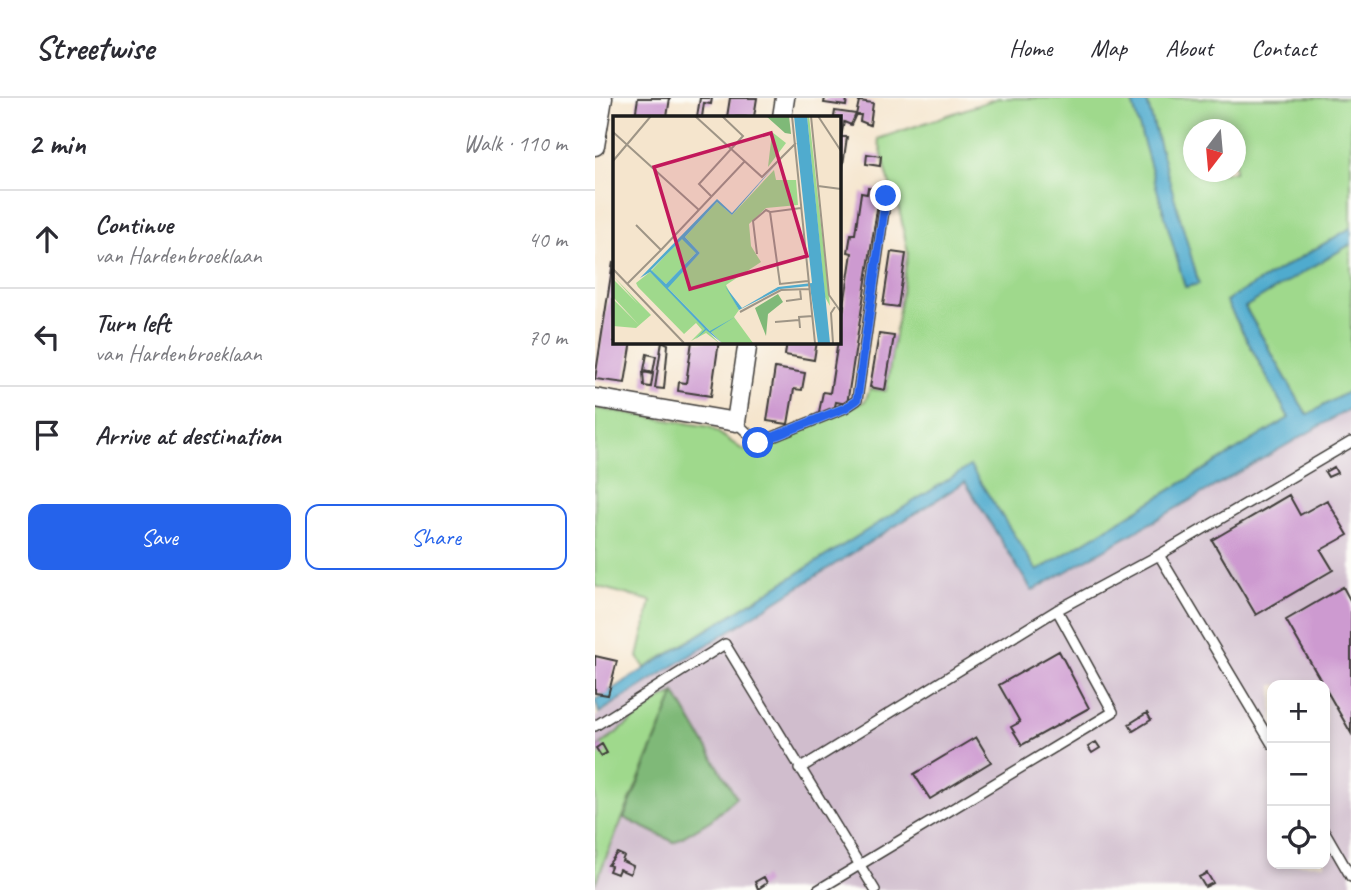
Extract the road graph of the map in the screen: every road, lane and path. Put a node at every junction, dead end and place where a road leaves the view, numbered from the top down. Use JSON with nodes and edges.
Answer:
{"nodes":[{"id":1,"x":603,"y":98,"type":"edge"},
{"id":2,"x":785,"y":98,"type":"edge"},
{"id":3,"x":782,"y":116,"type":"edge"},
{"id":4,"x":595,"y":146,"type":"edge"},
{"id":5,"x":886,"y":196,"type":"dead end"},
{"id":6,"x":748,"y":343,"type":"edge"},
{"id":7,"x":595,"y":398,"type":"edge"},
{"id":8,"x":736,"y":422,"type":"junction"},
{"id":9,"x":1351,"y":442,"type":"edge"},
{"id":10,"x":1159,"y":555,"type":"junction"},
{"id":11,"x":1057,"y":610,"type":"junction"},
{"id":12,"x":595,"y":726,"type":"edge"},
{"id":13,"x":1271,"y":743,"type":"edge"},
{"id":14,"x":799,"y":769,"type":"junction"},
{"id":15,"x":1330,"y":841,"type":"edge"},
{"id":16,"x":859,"y":864,"type":"junction"},
{"id":17,"x":1351,"y":877,"type":"edge"},
{"id":18,"x":818,"y":890,"type":"edge"},
{"id":19,"x":875,"y":890,"type":"edge"}],
"edges":[{"from":1,"to":4,"type":"street"},
{"from":2,"to":3,"type":"street"},
{"from":5,"to":8,"type":"lane"},
{"from":6,"to":8,"type":"street"},
{"from":7,"to":8,"type":"street"},
{"from":9,"to":10,"type":"lane"},
{"from":10,"to":11,"type":"lane"},
{"from":10,"to":13,"type":"lane"},
{"from":11,"to":14,"type":"lane"},
{"from":11,"to":16,"type":"lane"},
{"from":12,"to":14,"type":"lane"},
{"from":14,"to":16,"type":"lane"},
{"from":15,"to":17,"type":"lane"},
{"from":16,"to":18,"type":"lane"},
{"from":16,"to":19,"type":"lane"}]}
